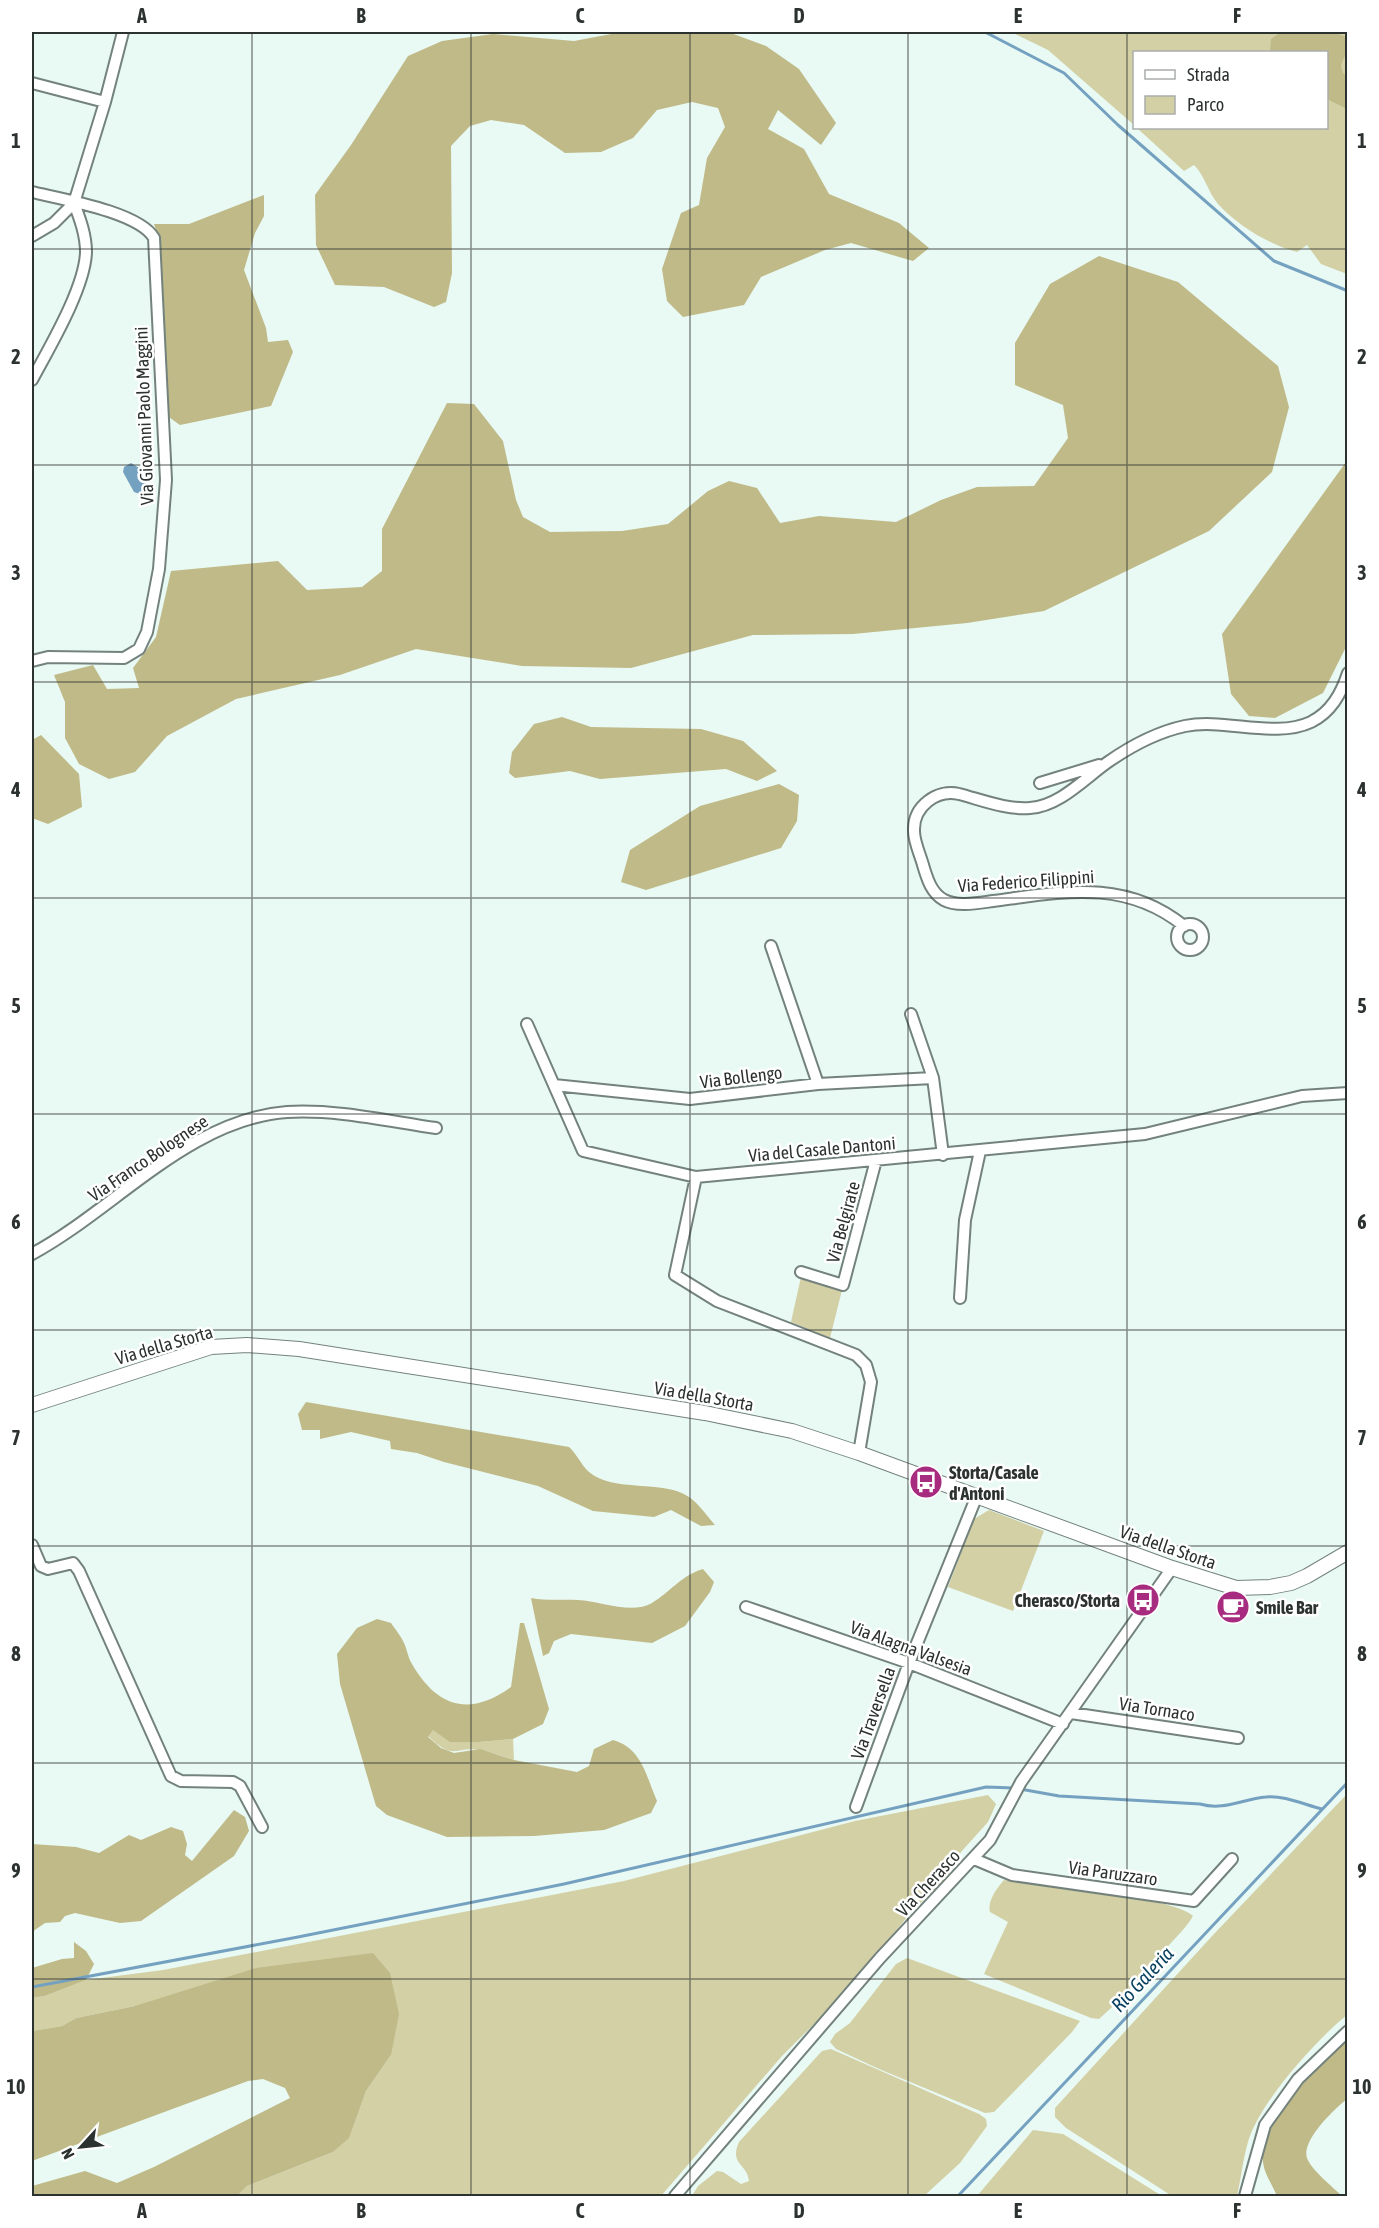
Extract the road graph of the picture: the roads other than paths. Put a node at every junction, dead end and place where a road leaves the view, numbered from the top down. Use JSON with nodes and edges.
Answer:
{"nodes":[{"id":1,"x":123,"y":32,"type":"edge"},
{"id":2,"x":32,"y":83,"type":"edge"},
{"id":3,"x":105,"y":102,"type":"junction"},
{"id":4,"x":32,"y":192,"type":"edge"},
{"id":5,"x":74,"y":203,"type":"junction"},
{"id":6,"x":32,"y":236,"type":"edge"},
{"id":7,"x":32,"y":380,"type":"edge"},
{"id":8,"x":32,"y":661,"type":"edge"},
{"id":9,"x":1347,"y":673,"type":"edge"},
{"id":10,"x":1105,"y":764,"type":"junction"},
{"id":11,"x":1040,"y":783,"type":"dead end"},
{"id":12,"x":1184,"y":926,"type":"dead end"},
{"id":13,"x":771,"y":946,"type":"dead end"},
{"id":14,"x":912,"y":1014,"type":"dead end"},
{"id":15,"x":528,"y":1024,"type":"dead end"},
{"id":16,"x":933,"y":1078,"type":"junction"},
{"id":17,"x":818,"y":1084,"type":"junction"},
{"id":18,"x":554,"y":1085,"type":"junction"},
{"id":19,"x":1347,"y":1093,"type":"edge"},
{"id":20,"x":436,"y":1128,"type":"dead end"},
{"id":21,"x":980,"y":1151,"type":"junction"},
{"id":22,"x":943,"y":1155,"type":"junction"},
{"id":23,"x":876,"y":1160,"type":"junction"},
{"id":24,"x":696,"y":1178,"type":"junction"},
{"id":25,"x":32,"y":1254,"type":"edge"},
{"id":26,"x":801,"y":1272,"type":"dead end"},
{"id":27,"x":960,"y":1298,"type":"dead end"},
{"id":28,"x":32,"y":1405,"type":"edge"},
{"id":29,"x":859,"y":1453,"type":"junction"},
{"id":30,"x":976,"y":1498,"type":"junction"},
{"id":31,"x":32,"y":1545,"type":"edge"},
{"id":32,"x":1347,"y":1552,"type":"edge"},
{"id":33,"x":1172,"y":1568,"type":"junction"},
{"id":34,"x":746,"y":1607,"type":"dead end"},
{"id":35,"x":909,"y":1663,"type":"junction"},
{"id":36,"x":1071,"y":1713,"type":"junction"},
{"id":37,"x":1063,"y":1725,"type":"junction"},
{"id":38,"x":1238,"y":1738,"type":"dead end"},
{"id":39,"x":856,"y":1807,"type":"dead end"},
{"id":40,"x":262,"y":1827,"type":"dead end"},
{"id":41,"x":1232,"y":1858,"type":"dead end"},
{"id":42,"x":974,"y":1859,"type":"junction"},
{"id":43,"x":1347,"y":2031,"type":"edge"},
{"id":44,"x":675,"y":2196,"type":"edge"},
{"id":45,"x":1245,"y":2196,"type":"edge"}],
"edges":[{"from":1,"to":3,"type":"street"},
{"from":2,"to":3,"type":"street"},
{"from":3,"to":5,"type":"street"},
{"from":4,"to":5,"type":"street","name":"Via Giovanni Paolo Maggini"},
{"from":5,"to":6,"type":"street"},
{"from":5,"to":7,"type":"street"},
{"from":5,"to":8,"type":"street","name":"Via Giovanni Paolo Maggini"},
{"from":9,"to":10,"type":"street","name":"Via Federico Filippini"},
{"from":10,"to":11,"type":"street"},
{"from":10,"to":12,"type":"street","name":"Via Federico Filippini"},
{"from":13,"to":17,"type":"street"},
{"from":14,"to":16,"type":"street"},
{"from":15,"to":18,"type":"street"},
{"from":16,"to":17,"type":"street","name":"Via Bollengo"},
{"from":16,"to":22,"type":"street"},
{"from":17,"to":18,"type":"street","name":"Via Bollengo"},
{"from":18,"to":24,"type":"street","name":"Via del Casale Dantoni"},
{"from":19,"to":21,"type":"street","name":"Via del Casale Dantoni"},
{"from":20,"to":25,"type":"street","name":"Via Franco Bolognese"},
{"from":21,"to":22,"type":"street","name":"Via del Casale Dantoni"},
{"from":21,"to":27,"type":"street"},
{"from":22,"to":23,"type":"street","name":"Via del Casale Dantoni"},
{"from":23,"to":24,"type":"street","name":"Via del Casale Dantoni"},
{"from":23,"to":26,"type":"street","name":"Via Belgirate"},
{"from":24,"to":29,"type":"street"},
{"from":28,"to":29,"type":"main road","name":"Via della Storta"},
{"from":29,"to":30,"type":"main road","name":"Via della Storta"},
{"from":30,"to":33,"type":"main road","name":"Via della Storta"},
{"from":30,"to":35,"type":"street","name":"Via Traversella"},
{"from":31,"to":40,"type":"street"},
{"from":32,"to":33,"type":"main road","name":"Via della Storta"},
{"from":33,"to":36,"type":"street","name":"Via Cherasco"},
{"from":34,"to":35,"type":"street","name":"Via Alagna Valsesia"},
{"from":35,"to":37,"type":"street","name":"Via Alagna Valsesia"},
{"from":35,"to":39,"type":"street","name":"Via Traversella"},
{"from":36,"to":37,"type":"street","name":"Via Cherasco"},
{"from":36,"to":38,"type":"street","name":"Via Tornaco"},
{"from":37,"to":42,"type":"street","name":"Via Cherasco"},
{"from":41,"to":42,"type":"street","name":"Via Paruzzaro"},
{"from":42,"to":44,"type":"street","name":"Via Cherasco"},
{"from":43,"to":45,"type":"street"}]}
